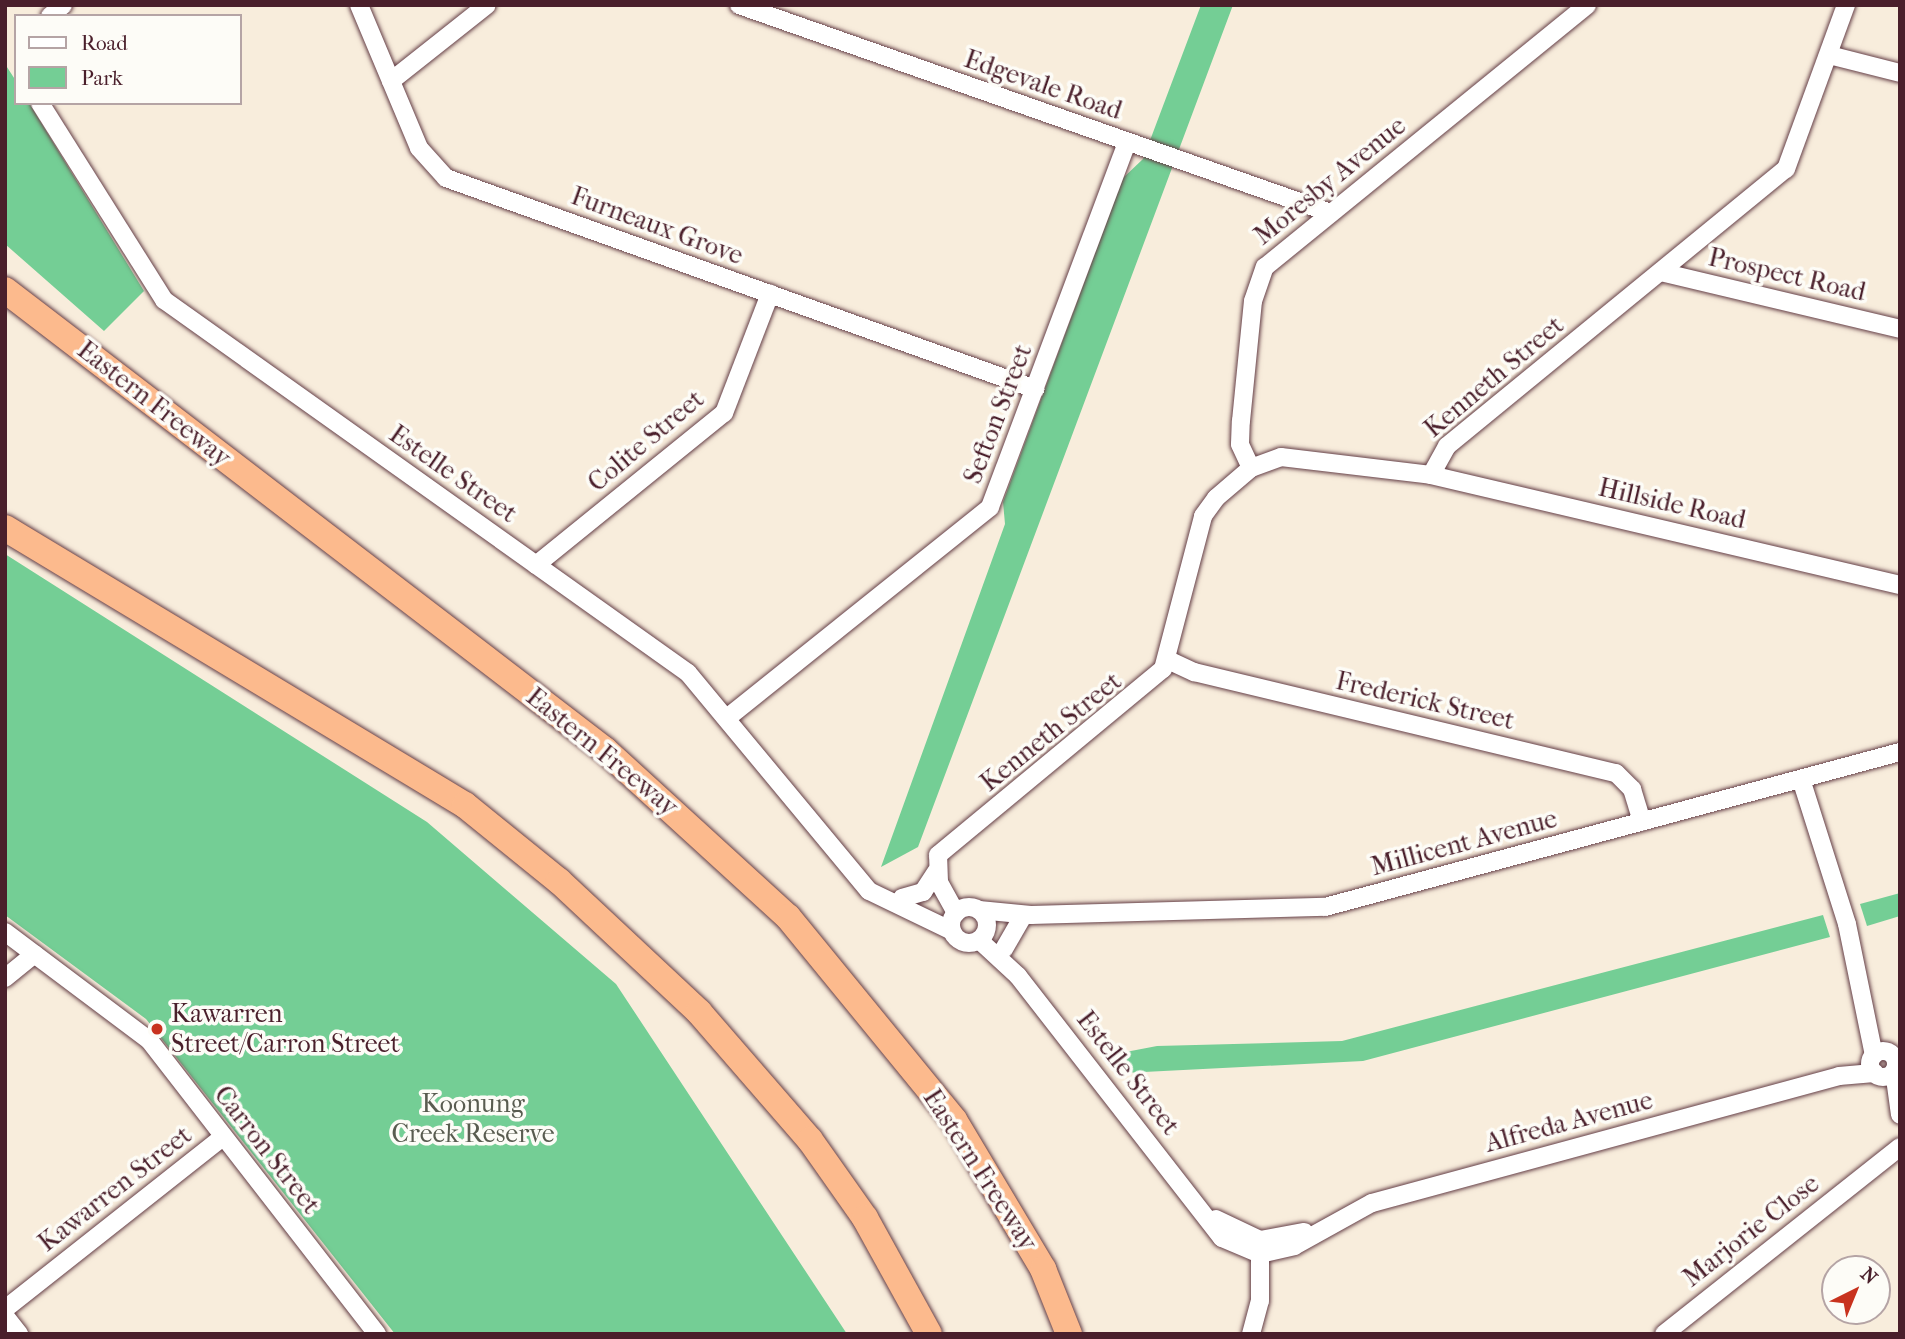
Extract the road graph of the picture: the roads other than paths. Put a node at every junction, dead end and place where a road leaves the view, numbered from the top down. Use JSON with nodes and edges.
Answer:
{"nodes":[{"id":1,"x":359,"y":5,"type":"edge"},
{"id":2,"x":487,"y":5,"type":"edge"},
{"id":3,"x":739,"y":5,"type":"edge"},
{"id":4,"x":1587,"y":5,"type":"edge"},
{"id":5,"x":1846,"y":5,"type":"edge"},
{"id":6,"x":1829,"y":55,"type":"junction"},
{"id":7,"x":1900,"y":73,"type":"edge"},
{"id":8,"x":391,"y":81,"type":"junction"},
{"id":9,"x":41,"y":105,"type":"edge"},
{"id":10,"x":1127,"y":142,"type":"junction"},
{"id":11,"x":1331,"y":213,"type":"junction"},
{"id":12,"x":1661,"y":272,"type":"junction"},
{"id":13,"x":5,"y":290,"type":"edge"},
{"id":14,"x":770,"y":294,"type":"junction"},
{"id":15,"x":1900,"y":329,"type":"edge"},
{"id":16,"x":1035,"y":389,"type":"junction"},
{"id":17,"x":1251,"y":468,"type":"junction"},
{"id":18,"x":1431,"y":475,"type":"junction"},
{"id":19,"x":5,"y":528,"type":"edge"},
{"id":20,"x":536,"y":565,"type":"junction"},
{"id":21,"x":1900,"y":585,"type":"edge"},
{"id":22,"x":1168,"y":660,"type":"junction"},
{"id":23,"x":727,"y":718,"type":"junction"},
{"id":24,"x":1900,"y":752,"type":"edge"},
{"id":25,"x":1807,"y":778,"type":"junction"},
{"id":26,"x":1642,"y":822,"type":"junction"},
{"id":27,"x":964,"y":836,"type":"junction"},
{"id":28,"x":936,"y":872,"type":"junction"},
{"id":29,"x":856,"y":875,"type":"junction"},
{"id":30,"x":902,"y":898,"type":"junction"},
{"id":31,"x":962,"y":916,"type":"junction"},
{"id":32,"x":1027,"y":916,"type":"junction"},
{"id":33,"x":5,"y":932,"type":"edge"},
{"id":34,"x":985,"y":932,"type":"junction"},
{"id":35,"x":1004,"y":949,"type":"junction"},
{"id":36,"x":35,"y":954,"type":"junction"},
{"id":37,"x":1018,"y":976,"type":"junction"},
{"id":38,"x":5,"y":978,"type":"edge"},
{"id":39,"x":1887,"y":1063,"type":"edge"},
{"id":40,"x":1899,"y":1114,"type":"edge"},
{"id":41,"x":223,"y":1137,"type":"junction"},
{"id":42,"x":1900,"y":1140,"type":"edge"},
{"id":43,"x":1900,"y":1147,"type":"edge"},
{"id":44,"x":1871,"y":1170,"type":"junction"},
{"id":45,"x":1260,"y":1247,"type":"junction"},
{"id":46,"x":5,"y":1309,"type":"edge"},
{"id":47,"x":5,"y":1316,"type":"edge"},
{"id":48,"x":19,"y":1334,"type":"edge"},
{"id":49,"x":377,"y":1334,"type":"edge"},
{"id":50,"x":929,"y":1334,"type":"edge"},
{"id":51,"x":1069,"y":1334,"type":"edge"},
{"id":52,"x":1251,"y":1334,"type":"edge"},
{"id":53,"x":1664,"y":1334,"type":"edge"}],
"edges":[{"from":1,"to":8,"type":"street","name":"Furneaux Grove"},
{"from":2,"to":8,"type":"street"},
{"from":3,"to":10,"type":"street","name":"Edgevale Road"},
{"from":4,"to":11,"type":"street","name":"Moresby Avenue"},
{"from":5,"to":6,"type":"street","name":"Kenneth Street"},
{"from":6,"to":7,"type":"street"},
{"from":6,"to":12,"type":"street","name":"Kenneth Street"},
{"from":8,"to":14,"type":"street","name":"Furneaux Grove"},
{"from":9,"to":20,"type":"street","name":"Estelle Street"},
{"from":10,"to":11,"type":"street","name":"Edgevale Road"},
{"from":10,"to":16,"type":"street","name":"Sefton Street"},
{"from":11,"to":17,"type":"street","name":"Moresby Avenue"},
{"from":12,"to":15,"type":"street","name":"Prospect Road"},
{"from":12,"to":18,"type":"street","name":"Kenneth Street"},
{"from":13,"to":51,"type":"highway","name":"Eastern Freeway"},
{"from":14,"to":16,"type":"street","name":"Furneaux Grove"},
{"from":14,"to":20,"type":"street","name":"Colite Street"},
{"from":16,"to":23,"type":"street","name":"Sefton Street"},
{"from":17,"to":18,"type":"street","name":"Kenneth Street"},
{"from":17,"to":22,"type":"street","name":"Kenneth Street"},
{"from":18,"to":21,"type":"street","name":"Hillside Road"},
{"from":19,"to":50,"type":"highway"},
{"from":20,"to":23,"type":"street","name":"Estelle Street"},
{"from":22,"to":26,"type":"street","name":"Frederick Street"},
{"from":22,"to":27,"type":"street","name":"Kenneth Street"},
{"from":23,"to":29,"type":"street","name":"Estelle Street"},
{"from":24,"to":25,"type":"street","name":"Millicent Avenue"},
{"from":25,"to":26,"type":"street","name":"Millicent Avenue"},
{"from":25,"to":39,"type":"street"},
{"from":26,"to":32,"type":"street","name":"Millicent Avenue"},
{"from":27,"to":28,"type":"street","name":"Kenneth Street"},
{"from":27,"to":31,"type":"street","name":"Kenneth Street"},
{"from":28,"to":30,"type":"street"},
{"from":28,"to":31,"type":"street"},
{"from":29,"to":30,"type":"street","name":"Estelle Street"},
{"from":29,"to":31,"type":"street","name":"Estelle Street"},
{"from":30,"to":31,"type":"street","name":"Estelle Street"},
{"from":31,"to":32,"type":"street","name":"Millicent Avenue"},
{"from":31,"to":34,"type":"street"},
{"from":31,"to":34,"type":"street"},
{"from":32,"to":34,"type":"street","name":"Millicent Avenue"},
{"from":32,"to":35,"type":"street"},
{"from":33,"to":36,"type":"street","name":"Carron Street"},
{"from":34,"to":35,"type":"street","name":"Estelle Street"},
{"from":34,"to":37,"type":"street","name":"Estelle Street"},
{"from":35,"to":37,"type":"street","name":"Estelle Street"},
{"from":36,"to":38,"type":"street"},
{"from":36,"to":41,"type":"street","name":"Carron Street"},
{"from":37,"to":45,"type":"street","name":"Estelle Street"},
{"from":39,"to":40,"type":"street"},
{"from":39,"to":45,"type":"street","name":"Alfreda Avenue"},
{"from":41,"to":46,"type":"street","name":"Kawarren Street"},
{"from":41,"to":49,"type":"street","name":"Carron Street"},
{"from":42,"to":44,"type":"street","name":"Marjorie Close"},
{"from":43,"to":44,"type":"street","name":"Marjorie Close"},
{"from":44,"to":53,"type":"street","name":"Marjorie Close"},
{"from":45,"to":52,"type":"street"},
{"from":47,"to":48,"type":"street"}]}
